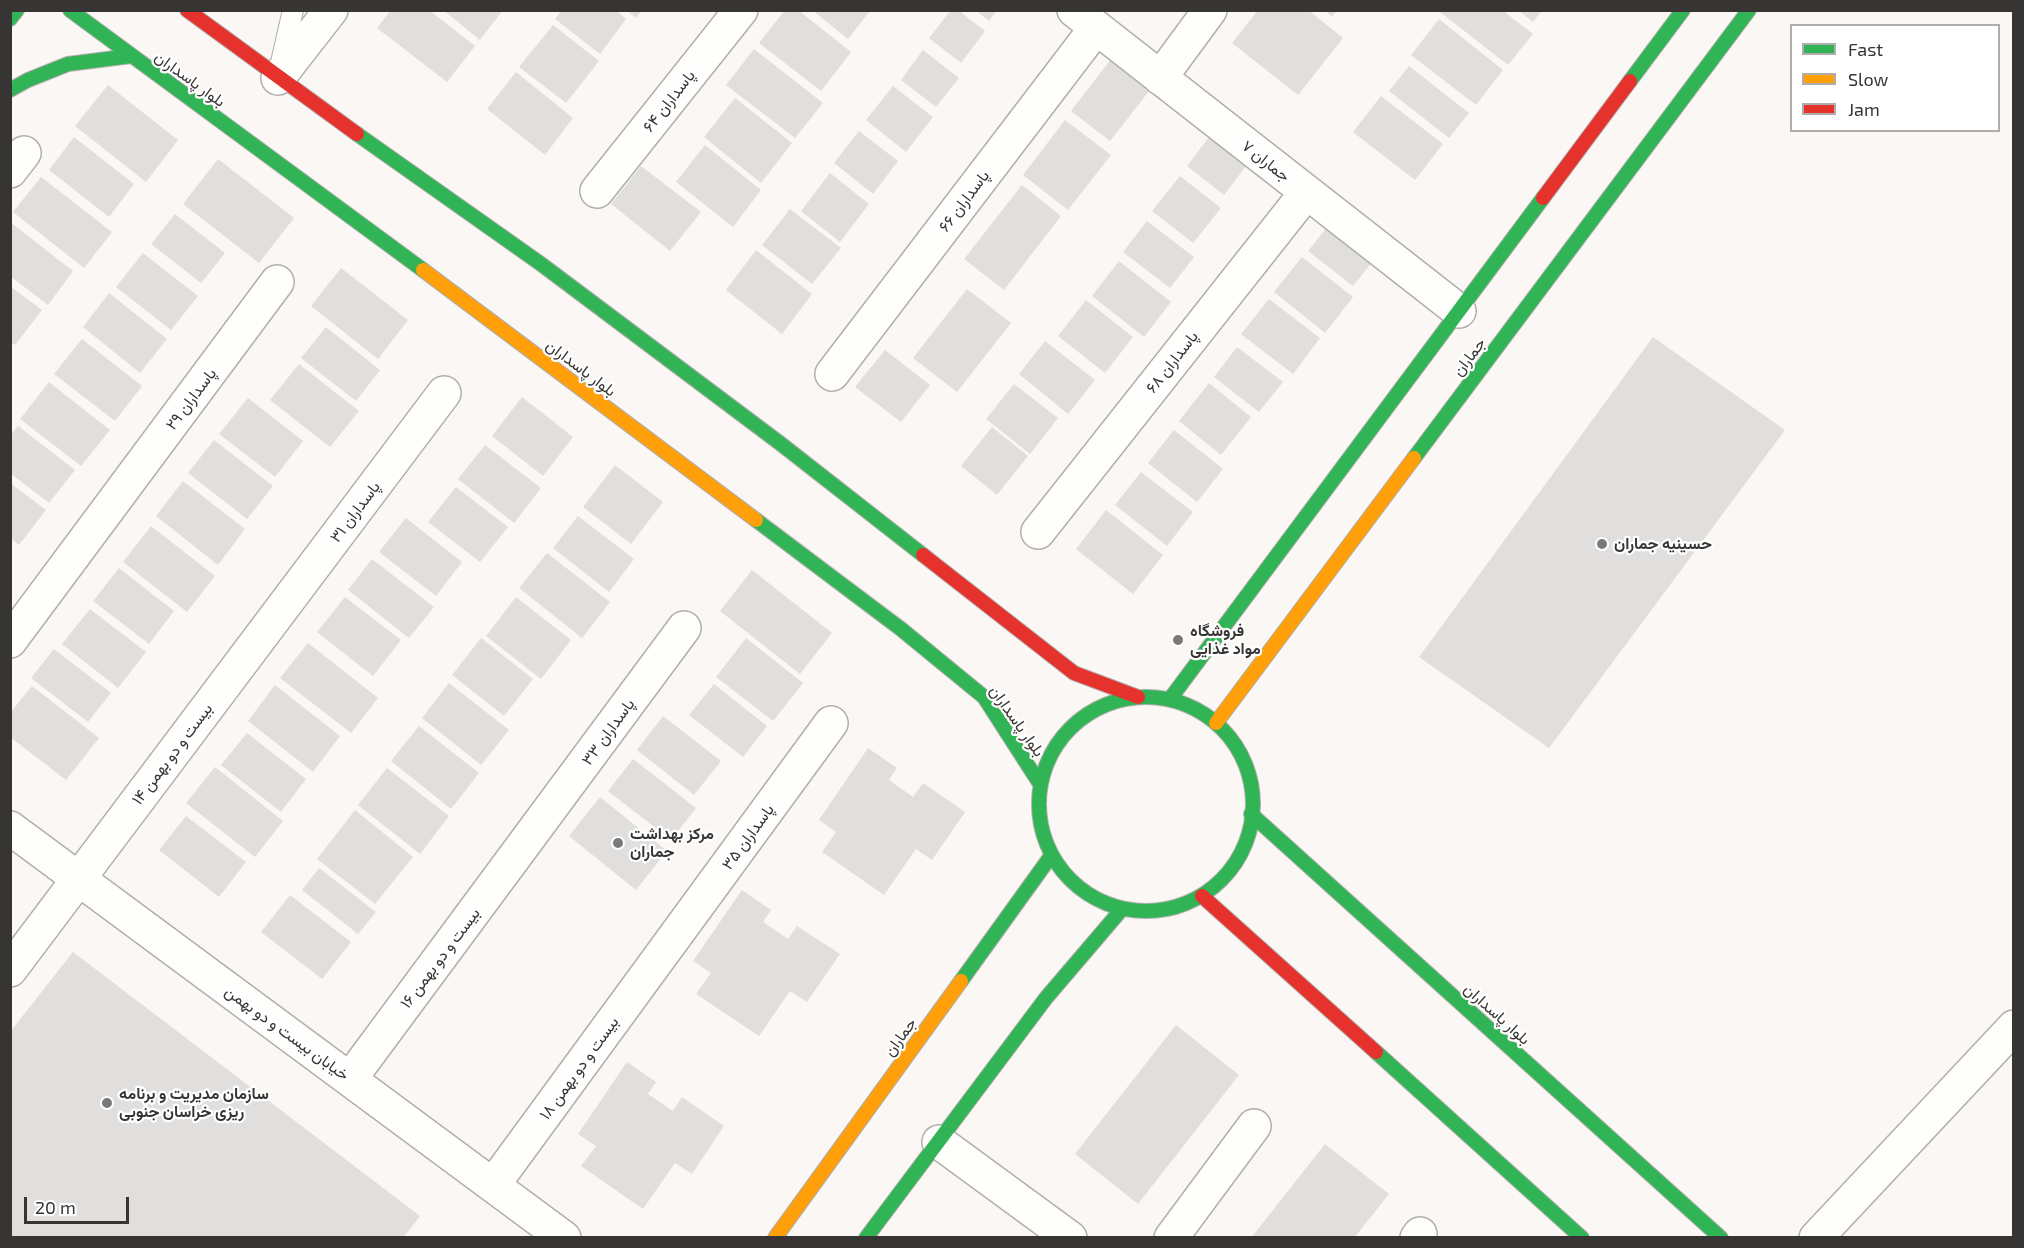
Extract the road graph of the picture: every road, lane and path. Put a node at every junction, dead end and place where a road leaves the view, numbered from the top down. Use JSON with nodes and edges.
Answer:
{"nodes":[{"id":1,"x":16,"y":10,"type":"edge"},
{"id":2,"x":70,"y":10,"type":"edge"},
{"id":3,"x":188,"y":10,"type":"edge"},
{"id":4,"x":293,"y":10,"type":"edge"},
{"id":5,"x":331,"y":10,"type":"edge"},
{"id":6,"x":741,"y":10,"type":"edge"},
{"id":7,"x":1210,"y":10,"type":"edge"},
{"id":8,"x":1683,"y":10,"type":"edge"},
{"id":9,"x":1749,"y":10,"type":"edge"},
{"id":10,"x":10,"y":19,"type":"edge"},
{"id":11,"x":1085,"y":19,"type":"edge"},
{"id":12,"x":131,"y":56,"type":"junction"},
{"id":13,"x":278,"y":78,"type":"junction"},
{"id":14,"x":1160,"y":78,"type":"junction"},
{"id":15,"x":10,"y":90,"type":"edge"},
{"id":16,"x":597,"y":191,"type":"dead end"},
{"id":17,"x":1306,"y":193,"type":"junction"},
{"id":18,"x":277,"y":282,"type":"dead end"},
{"id":19,"x":1459,"y":311,"type":"junction"},
{"id":20,"x":832,"y":375,"type":"dead end"},
{"id":21,"x":444,"y":393,"type":"dead end"},
{"id":22,"x":1038,"y":532,"type":"dead end"},
{"id":23,"x":684,"y":628,"type":"dead end"},
{"id":24,"x":266,"y":630,"type":"joint"},
{"id":25,"x":10,"y":641,"type":"edge"},
{"id":26,"x":1138,"y":697,"type":"junction"},
{"id":27,"x":1170,"y":699,"type":"junction"},
{"id":28,"x":831,"y":723,"type":"dead end"},
{"id":29,"x":1216,"y":723,"type":"junction"},
{"id":30,"x":1040,"y":784,"type":"junction"},
{"id":31,"x":1251,"y":814,"type":"junction"},
{"id":32,"x":10,"y":828,"type":"edge"},
{"id":33,"x":531,"y":836,"type":"joint"},
{"id":34,"x":1051,"y":856,"type":"junction"},
{"id":35,"x":79,"y":879,"type":"junction"},
{"id":36,"x":1202,"y":896,"type":"junction"},
{"id":37,"x":1122,"y":909,"type":"junction"},
{"id":38,"x":665,"y":951,"type":"joint"},
{"id":39,"x":10,"y":970,"type":"edge"},
{"id":40,"x":2013,"y":1027,"type":"edge"},
{"id":41,"x":350,"y":1079,"type":"junction"},
{"id":42,"x":1254,"y":1126,"type":"dead end"},
{"id":43,"x":939,"y":1142,"type":"junction"},
{"id":44,"x":493,"y":1185,"type":"junction"},
{"id":45,"x":564,"y":1238,"type":"edge"},
{"id":46,"x":776,"y":1238,"type":"edge"},
{"id":47,"x":866,"y":1238,"type":"edge"},
{"id":48,"x":1070,"y":1238,"type":"edge"},
{"id":49,"x":1171,"y":1238,"type":"edge"},
{"id":50,"x":1582,"y":1238,"type":"edge"},
{"id":51,"x":1721,"y":1238,"type":"edge"},
{"id":52,"x":1816,"y":1238,"type":"edge"}],
"edges":[{"from":1,"to":10,"type":"main road"},
{"from":2,"to":12,"type":"main road","name":"بلوار پاسداران"},
{"from":3,"to":13,"type":"main road"},
{"from":4,"to":13,"type":"lane"},
{"from":5,"to":13,"type":"street"},
{"from":6,"to":16,"type":"street","name":"پاسداران ۶۴"},
{"from":7,"to":14,"type":"street"},
{"from":8,"to":19,"type":"main road"},
{"from":9,"to":29,"type":"main road","name":"جماران"},
{"from":11,"to":14,"type":"street","name":"جماران ۷"},
{"from":11,"to":20,"type":"street","name":"پاسداران ۶۶"},
{"from":12,"to":15,"type":"main road"},
{"from":12,"to":30,"type":"main road","name":"بلوار پاسداران"},
{"from":13,"to":26,"type":"main road"},
{"from":14,"to":17,"type":"street","name":"جماران ۷"},
{"from":17,"to":19,"type":"street","name":"جماران ۷"},
{"from":17,"to":22,"type":"street","name":"پاسداران ۶۸"},
{"from":18,"to":25,"type":"street","name":"پاسداران ۲۹"},
{"from":19,"to":27,"type":"main road"},
{"from":21,"to":24,"type":"street","name":"پاسداران ۳۱"},
{"from":23,"to":33,"type":"street","name":"پاسداران ۳۳"},
{"from":24,"to":35,"type":"street","name":"بیست و دو بهمن ۱۴"},
{"from":26,"to":27,"type":"main road"},
{"from":26,"to":30,"type":"main road"},
{"from":27,"to":29,"type":"main road"},
{"from":28,"to":38,"type":"street","name":"پاسداران ۳۵"},
{"from":29,"to":31,"type":"main road"},
{"from":30,"to":34,"type":"main road"},
{"from":31,"to":36,"type":"main road"},
{"from":31,"to":51,"type":"main road","name":"بلوار پاسداران"},
{"from":32,"to":35,"type":"street","name":"خیابان بیست و دو بهمن"},
{"from":33,"to":41,"type":"street","name":"بیست و دو بهمن ۱۶"},
{"from":34,"to":37,"type":"main road"},
{"from":34,"to":46,"type":"main road","name":"جماران"},
{"from":35,"to":39,"type":"street","name":"بیست و دو بهمن ۱۴"},
{"from":35,"to":41,"type":"street","name":"خیابان بیست و دو بهمن"},
{"from":36,"to":37,"type":"main road"},
{"from":36,"to":50,"type":"main road"},
{"from":37,"to":43,"type":"main road"},
{"from":38,"to":44,"type":"street","name":"بیست و دو بهمن ۱۸"},
{"from":40,"to":52,"type":"street"},
{"from":41,"to":44,"type":"street","name":"خیابان بیست و دو بهمن"},
{"from":42,"to":49,"type":"street"},
{"from":43,"to":47,"type":"main road"},
{"from":43,"to":48,"type":"street"},
{"from":44,"to":45,"type":"street","name":"خیابان بیست و دو بهمن"}]}
